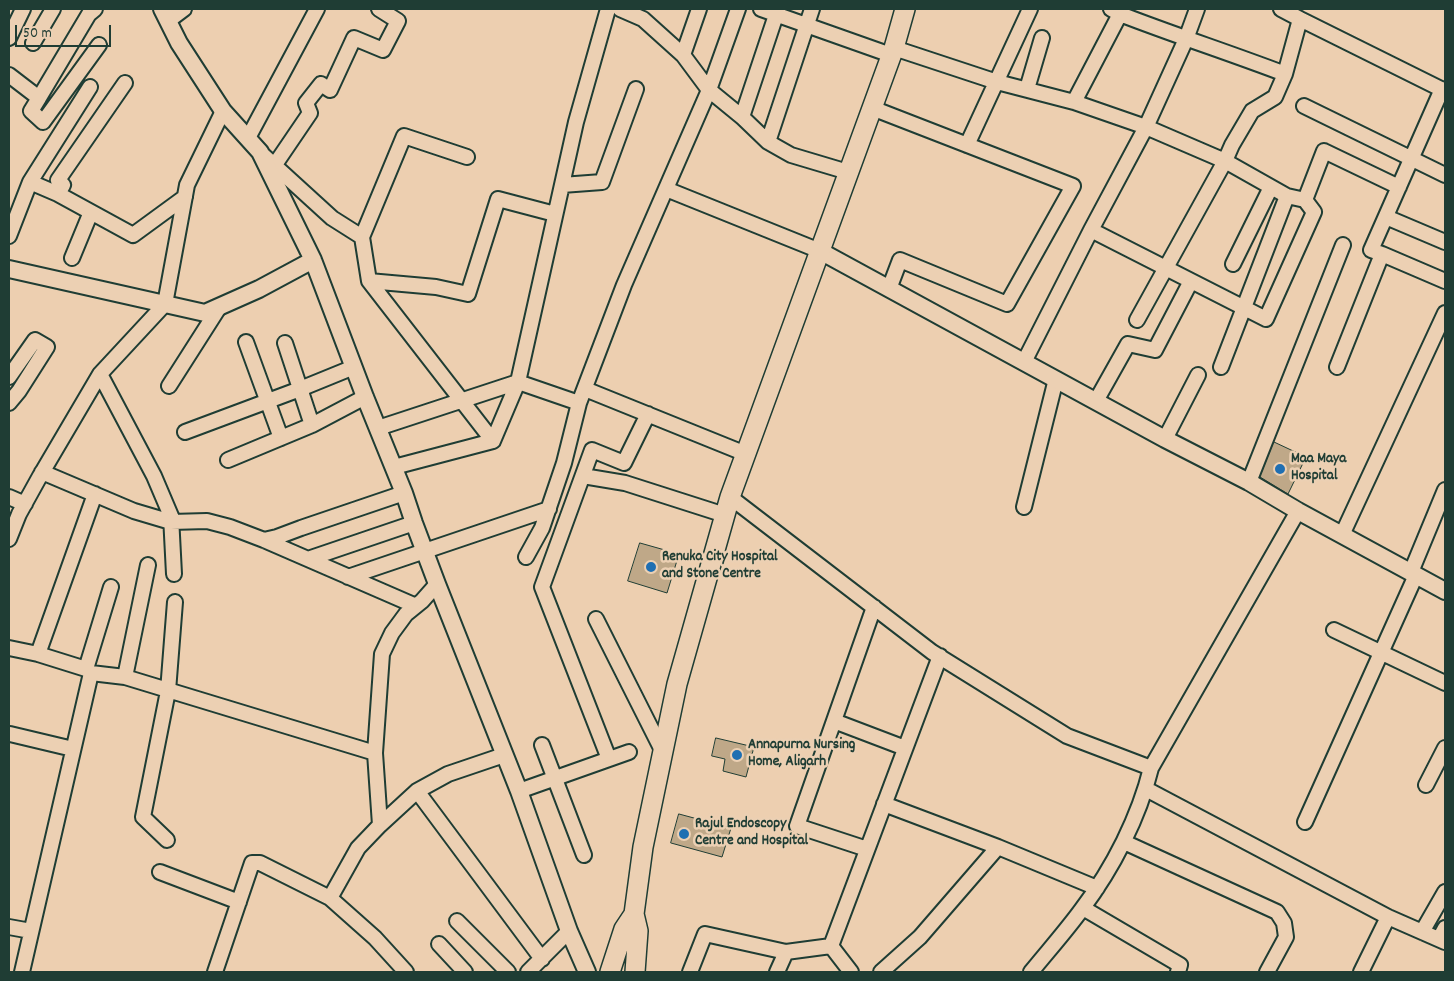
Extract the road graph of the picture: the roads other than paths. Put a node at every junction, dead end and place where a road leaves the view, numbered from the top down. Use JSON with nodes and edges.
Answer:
{"nodes":[{"id":1,"x":23,"y":9,"type":"edge"},
{"id":2,"x":53,"y":9,"type":"edge"},
{"id":3,"x":95,"y":9,"type":"edge"},
{"id":4,"x":184,"y":9,"type":"edge"},
{"id":5,"x":379,"y":9,"type":"edge"},
{"id":6,"x":608,"y":9,"type":"edge"},
{"id":7,"x":620,"y":9,"type":"edge"},
{"id":8,"x":700,"y":9,"type":"edge"},
{"id":9,"x":738,"y":9,"type":"edge"},
{"id":10,"x":761,"y":9,"type":"edge"},
{"id":11,"x":812,"y":9,"type":"edge"},
{"id":12,"x":905,"y":9,"type":"edge"},
{"id":13,"x":1030,"y":9,"type":"edge"},
{"id":14,"x":1197,"y":9,"type":"edge"},
{"id":15,"x":1282,"y":9,"type":"edge"},
{"id":16,"x":312,"y":11,"type":"edge"},
{"id":17,"x":1115,"y":11,"type":"edge"},
{"id":18,"x":777,"y":12,"type":"edge"},
{"id":19,"x":165,"y":15,"type":"edge"},
{"id":20,"x":1300,"y":19,"type":"junction"},
{"id":21,"x":807,"y":25,"type":"junction"},
{"id":22,"x":9,"y":38,"type":"edge"},
{"id":23,"x":1042,"y":38,"type":"dead end"},
{"id":24,"x":1186,"y":39,"type":"junction"},
{"id":25,"x":33,"y":44,"type":"dead end"},
{"id":26,"x":99,"y":45,"type":"dead end"},
{"id":27,"x":892,"y":51,"type":"junction"},
{"id":28,"x":683,"y":56,"type":"junction"},
{"id":29,"x":1285,"y":74,"type":"junction"},
{"id":30,"x":9,"y":75,"type":"edge"},
{"id":31,"x":997,"y":82,"type":"junction"},
{"id":32,"x":125,"y":83,"type":"dead end"},
{"id":33,"x":90,"y":87,"type":"dead end"},
{"id":34,"x":636,"y":89,"type":"dead end"},
{"id":35,"x":709,"y":90,"type":"junction"},
{"id":36,"x":1028,"y":90,"type":"junction"},
{"id":37,"x":1444,"y":90,"type":"edge"},
{"id":38,"x":39,"y":98,"type":"junction"},
{"id":39,"x":1074,"y":102,"type":"junction"},
{"id":40,"x":1304,"y":106,"type":"dead end"},
{"id":41,"x":872,"y":108,"type":"junction"},
{"id":42,"x":223,"y":111,"type":"junction"},
{"id":43,"x":742,"y":117,"type":"junction"},
{"id":44,"x":1146,"y":127,"type":"junction"},
{"id":45,"x":248,"y":138,"type":"junction"},
{"id":46,"x":768,"y":142,"type":"junction"},
{"id":47,"x":967,"y":145,"type":"junction"},
{"id":48,"x":260,"y":152,"type":"junction"},
{"id":49,"x":467,"y":157,"type":"dead end"},
{"id":50,"x":1412,"y":159,"type":"junction"},
{"id":51,"x":1225,"y":161,"type":"junction"},
{"id":52,"x":274,"y":166,"type":"junction"},
{"id":53,"x":848,"y":172,"type":"junction"},
{"id":54,"x":1445,"y":175,"type":"edge"},
{"id":55,"x":30,"y":182,"type":"junction"},
{"id":56,"x":562,"y":184,"type":"junction"},
{"id":57,"x":1271,"y":187,"type":"junction"},
{"id":58,"x":1399,"y":187,"type":"junction"},
{"id":59,"x":666,"y":189,"type":"junction"},
{"id":60,"x":58,"y":194,"type":"junction"},
{"id":61,"x":1287,"y":196,"type":"junction"},
{"id":62,"x":185,"y":197,"type":"junction"},
{"id":63,"x":1305,"y":200,"type":"junction"},
{"id":64,"x":90,"y":212,"type":"junction"},
{"id":65,"x":555,"y":214,"type":"junction"},
{"id":66,"x":1386,"y":217,"type":"junction"},
{"id":67,"x":1092,"y":230,"type":"junction"},
{"id":68,"x":9,"y":236,"type":"edge"},
{"id":69,"x":362,"y":237,"type":"junction"},
{"id":70,"x":1445,"y":242,"type":"edge"},
{"id":71,"x":1343,"y":245,"type":"dead end"},
{"id":72,"x":820,"y":251,"type":"junction"},
{"id":73,"x":1382,"y":254,"type":"junction"},
{"id":74,"x":72,"y":258,"type":"dead end"},
{"id":75,"x":313,"y":260,"type":"junction"},
{"id":76,"x":1234,"y":264,"type":"dead end"},
{"id":77,"x":1166,"y":268,"type":"junction"},
{"id":78,"x":9,"y":269,"type":"edge"},
{"id":79,"x":369,"y":281,"type":"junction"},
{"id":80,"x":1192,"y":281,"type":"junction"},
{"id":81,"x":1445,"y":282,"type":"edge"},
{"id":82,"x":889,"y":289,"type":"junction"},
{"id":83,"x":165,"y":304,"type":"junction"},
{"id":84,"x":220,"y":306,"type":"junction"},
{"id":85,"x":1245,"y":308,"type":"junction"},
{"id":86,"x":1445,"y":313,"type":"edge"},
{"id":87,"x":1137,"y":320,"type":"dead end"},
{"id":88,"x":246,"y":342,"type":"dead end"},
{"id":89,"x":285,"y":343,"type":"dead end"},
{"id":90,"x":1024,"y":362,"type":"junction"},
{"id":91,"x":354,"y":367,"type":"junction"},
{"id":92,"x":1221,"y":367,"type":"dead end"},
{"id":93,"x":1337,"y":367,"type":"dead end"},
{"id":94,"x":100,"y":374,"type":"junction"},
{"id":95,"x":1198,"y":375,"type":"dead end"},
{"id":96,"x":9,"y":376,"type":"edge"},
{"id":97,"x":1056,"y":379,"type":"junction"},
{"id":98,"x":518,"y":382,"type":"junction"},
{"id":99,"x":169,"y":386,"type":"dead end"},
{"id":100,"x":300,"y":389,"type":"junction"},
{"id":101,"x":585,"y":389,"type":"junction"},
{"id":102,"x":365,"y":397,"type":"junction"},
{"id":103,"x":267,"y":401,"type":"junction"},
{"id":104,"x":462,"y":401,"type":"junction"},
{"id":105,"x":1096,"y":401,"type":"junction"},
{"id":106,"x":9,"y":403,"type":"edge"},
{"id":107,"x":580,"y":403,"type":"junction"},
{"id":108,"x":648,"y":414,"type":"junction"},
{"id":109,"x":312,"y":425,"type":"junction"},
{"id":110,"x":378,"y":428,"type":"junction"},
{"id":111,"x":185,"y":432,"type":"dead end"},
{"id":112,"x":280,"y":438,"type":"junction"},
{"id":113,"x":1165,"y":439,"type":"junction"},
{"id":114,"x":493,"y":440,"type":"junction"},
{"id":115,"x":746,"y":454,"type":"junction"},
{"id":116,"x":228,"y":460,"type":"dead end"},
{"id":117,"x":394,"y":467,"type":"junction"},
{"id":118,"x":42,"y":472,"type":"junction"},
{"id":119,"x":583,"y":476,"type":"junction"},
{"id":120,"x":1249,"y":482,"type":"junction"},
{"id":121,"x":1445,"y":490,"type":"edge"},
{"id":122,"x":404,"y":493,"type":"junction"},
{"id":123,"x":95,"y":494,"type":"junction"},
{"id":124,"x":9,"y":497,"type":"edge"},
{"id":125,"x":730,"y":497,"type":"junction"},
{"id":126,"x":25,"y":504,"type":"junction"},
{"id":127,"x":1024,"y":507,"type":"dead end"},
{"id":128,"x":549,"y":509,"type":"junction"},
{"id":129,"x":1298,"y":511,"type":"junction"},
{"id":130,"x":725,"y":515,"type":"junction"},
{"id":131,"x":171,"y":522,"type":"junction"},
{"id":132,"x":414,"y":523,"type":"junction"},
{"id":133,"x":1342,"y":535,"type":"junction"},
{"id":134,"x":9,"y":539,"type":"edge"},
{"id":135,"x":264,"y":540,"type":"junction"},
{"id":136,"x":425,"y":551,"type":"junction"},
{"id":137,"x":526,"y":556,"type":"dead end"},
{"id":138,"x":308,"y":559,"type":"junction"},
{"id":139,"x":148,"y":565,"type":"dead end"},
{"id":140,"x":174,"y":574,"type":"dead end"},
{"id":141,"x":1414,"y":574,"type":"junction"},
{"id":142,"x":348,"y":577,"type":"junction"},
{"id":143,"x":437,"y":584,"type":"junction"},
{"id":144,"x":111,"y":587,"type":"dead end"},
{"id":145,"x":1445,"y":591,"type":"edge"},
{"id":146,"x":175,"y":602,"type":"dead end"},
{"id":147,"x":416,"y":606,"type":"junction"},
{"id":148,"x":874,"y":607,"type":"junction"},
{"id":149,"x":596,"y":618,"type":"dead end"},
{"id":150,"x":1334,"y":630,"type":"dead end"},
{"id":151,"x":9,"y":648,"type":"edge"},
{"id":152,"x":1381,"y":653,"type":"junction"},
{"id":153,"x":38,"y":654,"type":"junction"},
{"id":154,"x":940,"y":656,"type":"junction"},
{"id":155,"x":89,"y":671,"type":"junction"},
{"id":156,"x":124,"y":677,"type":"junction"},
{"id":157,"x":1445,"y":683,"type":"edge"},
{"id":158,"x":168,"y":691,"type":"junction"},
{"id":159,"x":834,"y":721,"type":"junction"},
{"id":160,"x":10,"y":734,"type":"dead end"},
{"id":161,"x":542,"y":745,"type":"dead end"},
{"id":162,"x":905,"y":748,"type":"junction"},
{"id":163,"x":1445,"y":748,"type":"edge"},
{"id":164,"x":73,"y":749,"type":"junction"},
{"id":165,"x":629,"y":752,"type":"dead end"},
{"id":166,"x":662,"y":752,"type":"junction"},
{"id":167,"x":375,"y":753,"type":"junction"},
{"id":168,"x":504,"y":755,"type":"junction"},
{"id":169,"x":609,"y":759,"type":"junction"},
{"id":170,"x":1151,"y":768,"type":"junction"},
{"id":171,"x":554,"y":778,"type":"junction"},
{"id":172,"x":1426,"y":785,"type":"dead end"},
{"id":173,"x":1146,"y":789,"type":"junction"},
{"id":174,"x":519,"y":790,"type":"junction"},
{"id":175,"x":417,"y":791,"type":"junction"},
{"id":176,"x":884,"y":804,"type":"junction"},
{"id":177,"x":1305,"y":822,"type":"dead end"},
{"id":178,"x":380,"y":825,"type":"junction"},
{"id":179,"x":167,"y":840,"type":"dead end"},
{"id":180,"x":1124,"y":842,"type":"junction"},
{"id":181,"x":998,"y":847,"type":"junction"},
{"id":182,"x":868,"y":848,"type":"junction"},
{"id":183,"x":584,"y":855,"type":"dead end"},
{"id":184,"x":160,"y":872,"type":"dead end"},
{"id":185,"x":1097,"y":888,"type":"junction"},
{"id":186,"x":1445,"y":892,"type":"edge"},
{"id":187,"x":330,"y":898,"type":"junction"},
{"id":188,"x":239,"y":902,"type":"junction"},
{"id":189,"x":1083,"y":908,"type":"junction"},
{"id":190,"x":634,"y":914,"type":"junction"},
{"id":191,"x":1388,"y":917,"type":"junction"},
{"id":192,"x":457,"y":920,"type":"dead end"},
{"id":193,"x":9,"y":927,"type":"edge"},
{"id":194,"x":31,"y":931,"type":"junction"},
{"id":195,"x":569,"y":931,"type":"junction"},
{"id":196,"x":1422,"y":932,"type":"junction"},
{"id":197,"x":1443,"y":936,"type":"edge"},
{"id":198,"x":439,"y":944,"type":"dead end"},
{"id":199,"x":831,"y":946,"type":"junction"},
{"id":200,"x":786,"y":952,"type":"junction"},
{"id":201,"x":542,"y":959,"type":"junction"},
{"id":202,"x":22,"y":972,"type":"edge"},
{"id":203,"x":215,"y":972,"type":"edge"},
{"id":204,"x":406,"y":972,"type":"edge"},
{"id":205,"x":465,"y":972,"type":"edge"},
{"id":206,"x":508,"y":972,"type":"edge"},
{"id":207,"x":528,"y":972,"type":"edge"},
{"id":208,"x":587,"y":972,"type":"edge"},
{"id":209,"x":610,"y":972,"type":"edge"},
{"id":210,"x":635,"y":972,"type":"edge"},
{"id":211,"x":690,"y":972,"type":"edge"},
{"id":212,"x":777,"y":972,"type":"edge"},
{"id":213,"x":851,"y":972,"type":"edge"},
{"id":214,"x":881,"y":972,"type":"edge"},
{"id":215,"x":1032,"y":972,"type":"edge"},
{"id":216,"x":1178,"y":972,"type":"edge"},
{"id":217,"x":1267,"y":972,"type":"edge"},
{"id":218,"x":1361,"y":972,"type":"edge"}],
"edges":[{"from":1,"to":22,"type":"street"},
{"from":2,"to":25,"type":"street"},
{"from":3,"to":38,"type":"street"},
{"from":4,"to":19,"type":"street"},
{"from":5,"to":52,"type":"street"},
{"from":6,"to":56,"type":"street"},
{"from":7,"to":28,"type":"street"},
{"from":8,"to":28,"type":"street"},
{"from":9,"to":35,"type":"street"},
{"from":10,"to":18,"type":"street"},
{"from":11,"to":21,"type":"street"},
{"from":12,"to":27,"type":"main road"},
{"from":13,"to":31,"type":"street"},
{"from":14,"to":24,"type":"street"},
{"from":15,"to":20,"type":"street"},
{"from":16,"to":45,"type":"street"},
{"from":17,"to":24,"type":"street"},
{"from":17,"to":39,"type":"street"},
{"from":18,"to":21,"type":"street"},
{"from":18,"to":43,"type":"street"},
{"from":19,"to":42,"type":"street"},
{"from":20,"to":29,"type":"street"},
{"from":20,"to":37,"type":"street"},
{"from":21,"to":27,"type":"street"},
{"from":21,"to":46,"type":"street"},
{"from":23,"to":36,"type":"street"},
{"from":24,"to":29,"type":"street"},
{"from":24,"to":44,"type":"street"},
{"from":26,"to":38,"type":"street"},
{"from":27,"to":31,"type":"street"},
{"from":27,"to":41,"type":"main road"},
{"from":28,"to":35,"type":"street"},
{"from":29,"to":51,"type":"street"},
{"from":30,"to":38,"type":"street"},
{"from":31,"to":36,"type":"street"},
{"from":31,"to":47,"type":"street"},
{"from":32,"to":60,"type":"street"},
{"from":33,"to":55,"type":"street"},
{"from":34,"to":56,"type":"street"},
{"from":35,"to":43,"type":"street"},
{"from":35,"to":59,"type":"street"},
{"from":36,"to":39,"type":"street"},
{"from":37,"to":50,"type":"street"},
{"from":39,"to":44,"type":"street"},
{"from":40,"to":50,"type":"street"},
{"from":41,"to":47,"type":"street"},
{"from":41,"to":53,"type":"main road"},
{"from":42,"to":45,"type":"street"},
{"from":42,"to":62,"type":"street"},
{"from":43,"to":46,"type":"street"},
{"from":44,"to":51,"type":"street"},
{"from":44,"to":67,"type":"street"},
{"from":45,"to":48,"type":"street"},
{"from":46,"to":53,"type":"street"},
{"from":47,"to":82,"type":"street"},
{"from":48,"to":52,"type":"street"},
{"from":48,"to":75,"type":"street"},
{"from":49,"to":69,"type":"street"},
{"from":50,"to":54,"type":"street"},
{"from":50,"to":58,"type":"street"},
{"from":51,"to":57,"type":"street"},
{"from":51,"to":77,"type":"street"},
{"from":52,"to":69,"type":"street"},
{"from":53,"to":72,"type":"main road"},
{"from":55,"to":60,"type":"street"},
{"from":55,"to":68,"type":"street"},
{"from":56,"to":65,"type":"street"},
{"from":57,"to":61,"type":"street"},
{"from":57,"to":76,"type":"street"},
{"from":58,"to":63,"type":"street"},
{"from":58,"to":66,"type":"street"},
{"from":59,"to":72,"type":"street"},
{"from":59,"to":101,"type":"street"},
{"from":60,"to":64,"type":"street"},
{"from":61,"to":63,"type":"street"},
{"from":61,"to":85,"type":"street"},
{"from":62,"to":64,"type":"street"},
{"from":62,"to":83,"type":"street"},
{"from":63,"to":85,"type":"street"},
{"from":64,"to":74,"type":"street"},
{"from":65,"to":79,"type":"street"},
{"from":65,"to":98,"type":"street"},
{"from":66,"to":70,"type":"street"},
{"from":66,"to":73,"type":"street"},
{"from":67,"to":77,"type":"street"},
{"from":67,"to":90,"type":"street"},
{"from":69,"to":79,"type":"street"},
{"from":71,"to":120,"type":"street"},
{"from":72,"to":82,"type":"street"},
{"from":72,"to":115,"type":"main road"},
{"from":73,"to":81,"type":"street"},
{"from":73,"to":93,"type":"street"},
{"from":75,"to":84,"type":"street"},
{"from":75,"to":91,"type":"street"},
{"from":77,"to":80,"type":"street"},
{"from":77,"to":87,"type":"street"},
{"from":78,"to":83,"type":"street"},
{"from":79,"to":104,"type":"street"},
{"from":80,"to":85,"type":"street"},
{"from":80,"to":105,"type":"street"},
{"from":82,"to":90,"type":"street"},
{"from":83,"to":84,"type":"street"},
{"from":83,"to":94,"type":"street"},
{"from":84,"to":99,"type":"street"},
{"from":85,"to":92,"type":"street"},
{"from":86,"to":133,"type":"street"},
{"from":88,"to":103,"type":"street"},
{"from":89,"to":100,"type":"street"},
{"from":90,"to":97,"type":"street"},
{"from":91,"to":100,"type":"street"},
{"from":91,"to":102,"type":"street"},
{"from":94,"to":118,"type":"street"},
{"from":94,"to":131,"type":"street"},
{"from":95,"to":113,"type":"street"},
{"from":96,"to":106,"type":"street"},
{"from":97,"to":105,"type":"street"},
{"from":97,"to":127,"type":"street"},
{"from":98,"to":104,"type":"street"},
{"from":98,"to":107,"type":"street"},
{"from":98,"to":114,"type":"street"},
{"from":100,"to":103,"type":"street"},
{"from":100,"to":109,"type":"street"},
{"from":101,"to":107,"type":"street"},
{"from":101,"to":108,"type":"street"},
{"from":102,"to":109,"type":"street"},
{"from":102,"to":110,"type":"street"},
{"from":103,"to":111,"type":"street"},
{"from":103,"to":112,"type":"street"},
{"from":104,"to":110,"type":"street"},
{"from":104,"to":114,"type":"street"},
{"from":105,"to":113,"type":"street"},
{"from":107,"to":128,"type":"street"},
{"from":108,"to":115,"type":"street"},
{"from":108,"to":119,"type":"street"},
{"from":109,"to":112,"type":"street"},
{"from":110,"to":117,"type":"street"},
{"from":112,"to":116,"type":"street"},
{"from":113,"to":120,"type":"street"},
{"from":114,"to":117,"type":"street"},
{"from":115,"to":125,"type":"main road"},
{"from":117,"to":122,"type":"street"},
{"from":118,"to":123,"type":"street"},
{"from":118,"to":126,"type":"street"},
{"from":119,"to":130,"type":"street"},
{"from":119,"to":169,"type":"street"},
{"from":120,"to":129,"type":"street"},
{"from":121,"to":141,"type":"street"},
{"from":122,"to":132,"type":"street"},
{"from":122,"to":135,"type":"street"},
{"from":123,"to":131,"type":"street"},
{"from":123,"to":153,"type":"street"},
{"from":124,"to":126,"type":"street"},
{"from":125,"to":130,"type":"main road"},
{"from":125,"to":148,"type":"street"},
{"from":126,"to":134,"type":"street"},
{"from":128,"to":136,"type":"street"},
{"from":128,"to":137,"type":"street"},
{"from":129,"to":133,"type":"street"},
{"from":129,"to":170,"type":"street"},
{"from":130,"to":166,"type":"main road"},
{"from":131,"to":135,"type":"street"},
{"from":131,"to":140,"type":"street"},
{"from":132,"to":136,"type":"street"},
{"from":132,"to":138,"type":"street"},
{"from":133,"to":141,"type":"street"},
{"from":135,"to":138,"type":"street"},
{"from":136,"to":142,"type":"street"},
{"from":136,"to":143,"type":"street"},
{"from":138,"to":142,"type":"street"},
{"from":139,"to":156,"type":"street"},
{"from":141,"to":145,"type":"street"},
{"from":141,"to":152,"type":"street"},
{"from":142,"to":147,"type":"street"},
{"from":143,"to":147,"type":"street"},
{"from":143,"to":168,"type":"street"},
{"from":144,"to":155,"type":"street"},
{"from":146,"to":158,"type":"street"},
{"from":147,"to":167,"type":"street"},
{"from":148,"to":154,"type":"street"},
{"from":148,"to":159,"type":"street"},
{"from":149,"to":166,"type":"street"},
{"from":150,"to":152,"type":"street"},
{"from":151,"to":153,"type":"street"},
{"from":152,"to":157,"type":"street"},
{"from":152,"to":177,"type":"street"},
{"from":153,"to":155,"type":"street"},
{"from":154,"to":162,"type":"street"},
{"from":154,"to":170,"type":"street"},
{"from":155,"to":156,"type":"street"},
{"from":155,"to":164,"type":"street"},
{"from":156,"to":158,"type":"street"},
{"from":158,"to":167,"type":"street"},
{"from":158,"to":179,"type":"street"},
{"from":159,"to":162,"type":"street"},
{"from":159,"to":182,"type":"street"},
{"from":160,"to":164,"type":"street"},
{"from":161,"to":171,"type":"street"},
{"from":162,"to":176,"type":"street"},
{"from":163,"to":172,"type":"street"},
{"from":164,"to":194,"type":"street"},
{"from":165,"to":169,"type":"street"},
{"from":166,"to":190,"type":"main road"},
{"from":167,"to":178,"type":"street"},
{"from":168,"to":174,"type":"street"},
{"from":168,"to":175,"type":"street"},
{"from":169,"to":171,"type":"street"},
{"from":170,"to":173,"type":"street"},
{"from":171,"to":174,"type":"street"},
{"from":171,"to":183,"type":"street"},
{"from":173,"to":180,"type":"street"},
{"from":173,"to":191,"type":"street"},
{"from":174,"to":195,"type":"street"},
{"from":175,"to":178,"type":"street"},
{"from":175,"to":201,"type":"street"},
{"from":176,"to":181,"type":"street"},
{"from":176,"to":182,"type":"street"},
{"from":178,"to":187,"type":"street"},
{"from":180,"to":185,"type":"street"},
{"from":180,"to":217,"type":"street"},
{"from":181,"to":185,"type":"street"},
{"from":181,"to":214,"type":"street"},
{"from":182,"to":199,"type":"street"},
{"from":184,"to":188,"type":"street"},
{"from":185,"to":189,"type":"street"},
{"from":186,"to":196,"type":"street"},
{"from":187,"to":188,"type":"street"},
{"from":187,"to":204,"type":"street"},
{"from":188,"to":203,"type":"street"},
{"from":189,"to":215,"type":"street"},
{"from":189,"to":216,"type":"street"},
{"from":190,"to":209,"type":"main road"},
{"from":190,"to":210,"type":"main road"},
{"from":191,"to":196,"type":"street"},
{"from":191,"to":218,"type":"street"},
{"from":192,"to":206,"type":"street"},
{"from":193,"to":194,"type":"street"},
{"from":194,"to":202,"type":"street"},
{"from":195,"to":201,"type":"street"},
{"from":195,"to":208,"type":"street"},
{"from":196,"to":197,"type":"street"},
{"from":198,"to":205,"type":"street"},
{"from":199,"to":200,"type":"street"},
{"from":199,"to":213,"type":"street"},
{"from":200,"to":211,"type":"street"},
{"from":200,"to":212,"type":"street"},
{"from":201,"to":207,"type":"street"}]}
